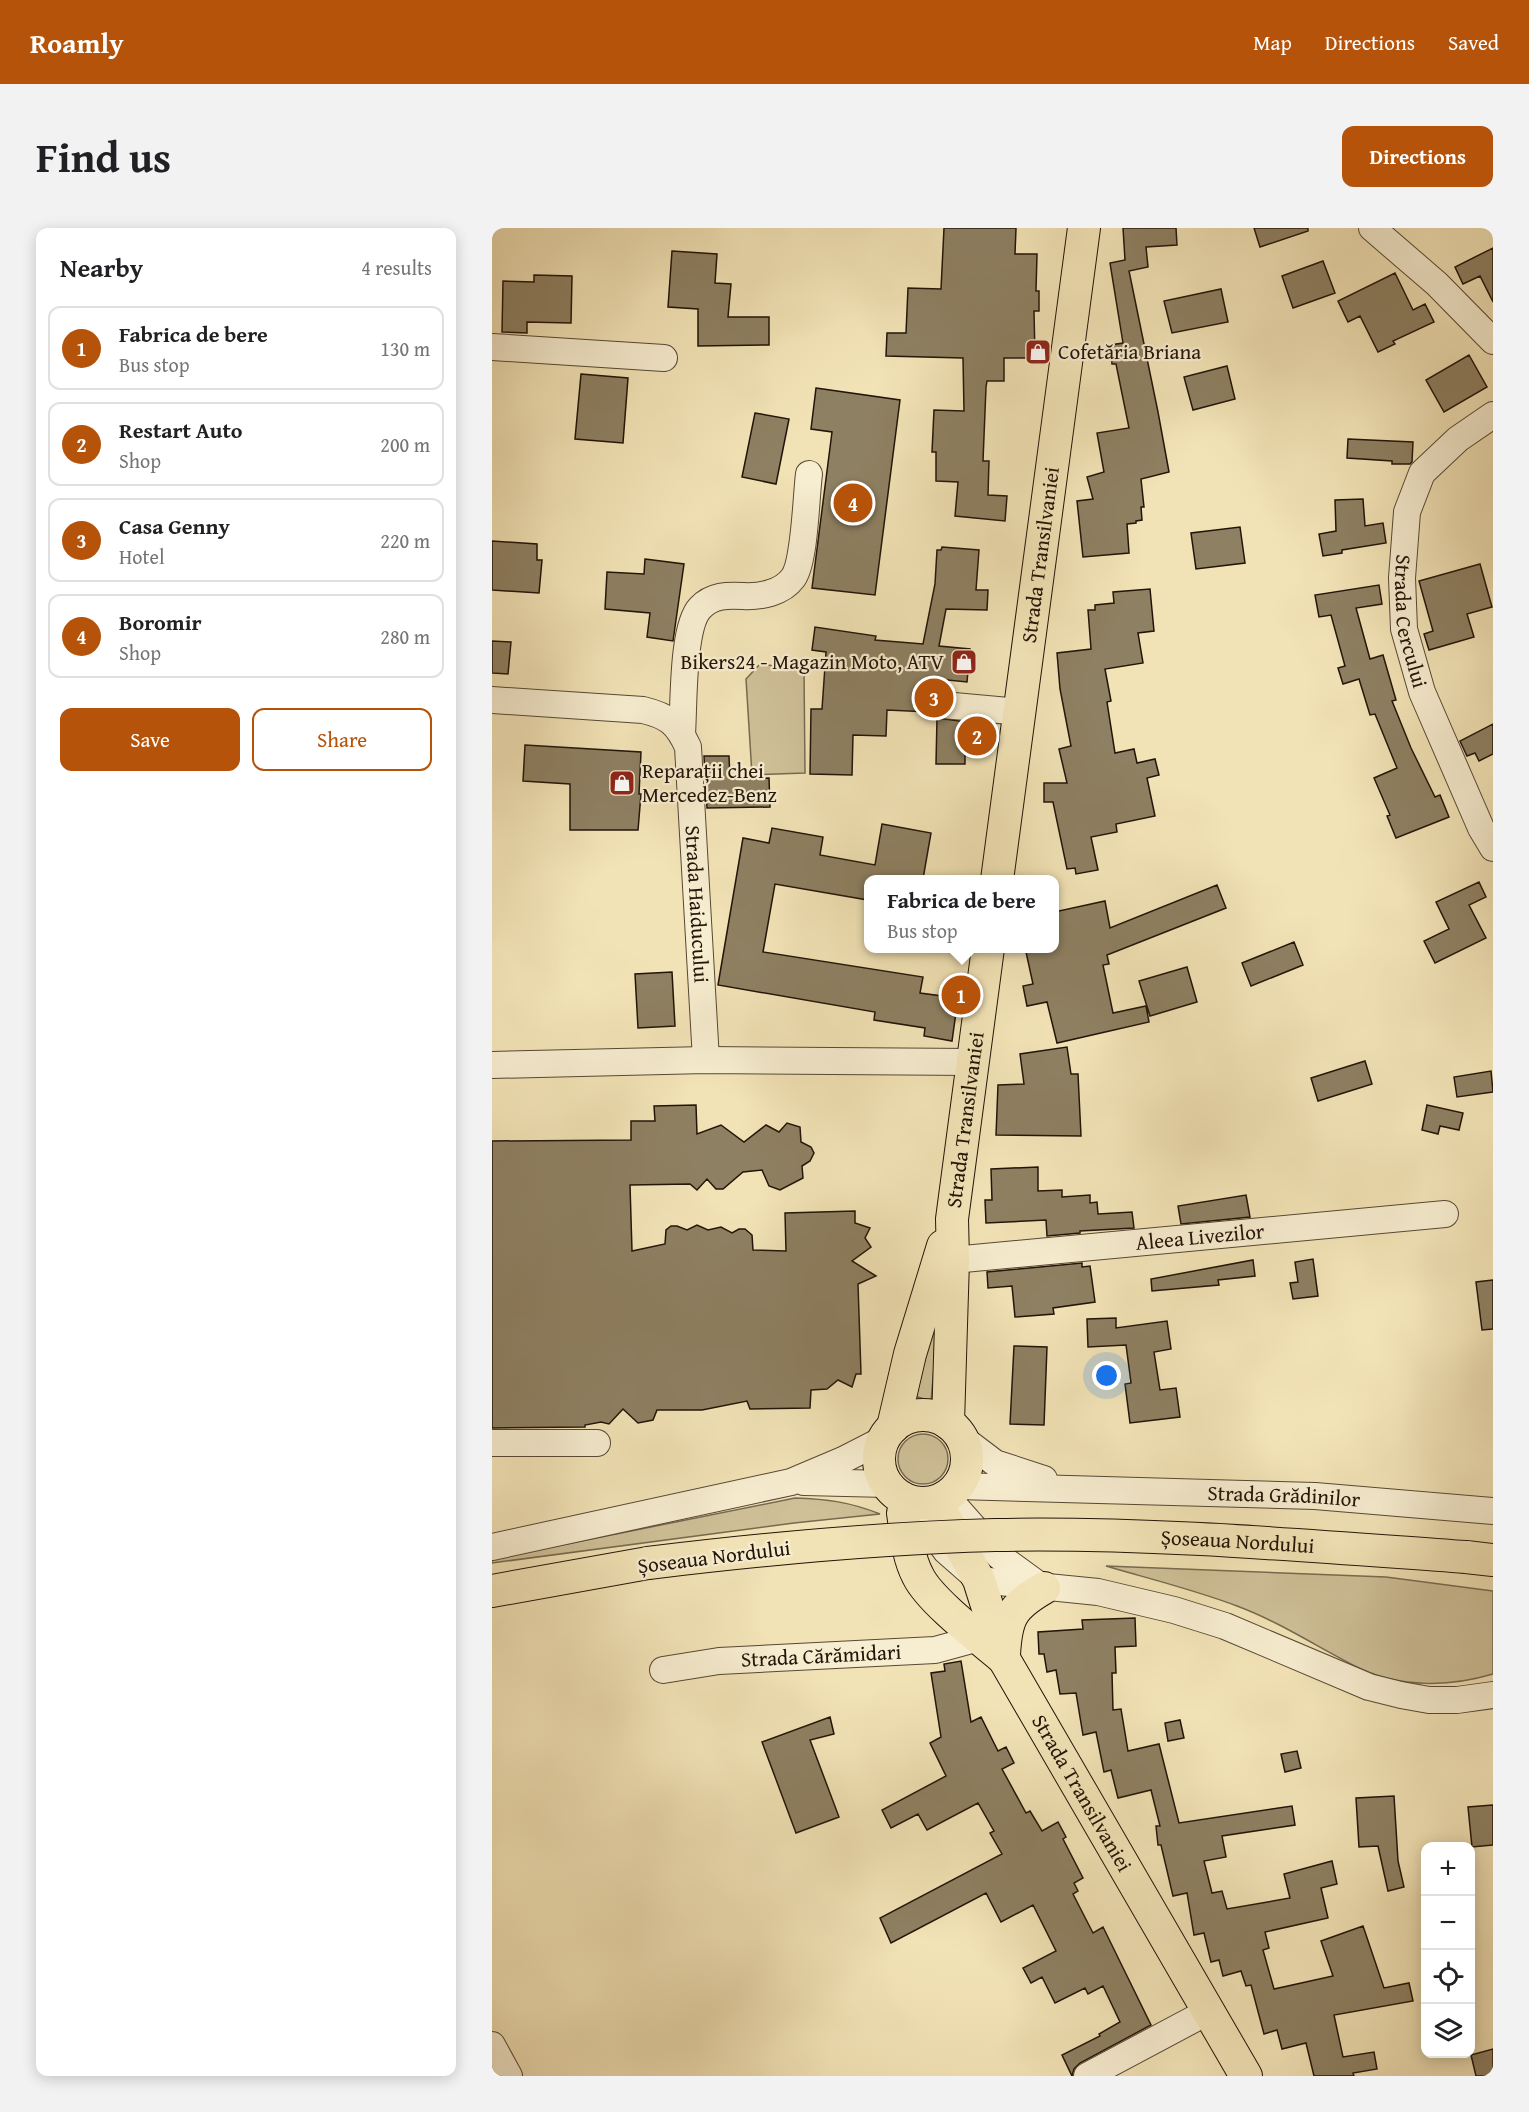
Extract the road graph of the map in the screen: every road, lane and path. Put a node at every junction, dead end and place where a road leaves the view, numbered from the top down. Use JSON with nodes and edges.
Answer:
{"nodes":[{"id":1,"x":1084,"y":228,"type":"edge"},
{"id":2,"x":1372,"y":228,"type":"edge"},
{"id":3,"x":1493,"y":341,"type":"edge"},
{"id":4,"x":492,"y":347,"type":"edge"},
{"id":5,"x":664,"y":358,"type":"dead end"},
{"id":6,"x":1493,"y":415,"type":"edge"},
{"id":7,"x":809,"y":474,"type":"dead end"},
{"id":8,"x":492,"y":700,"type":"edge"},
{"id":9,"x":943,"y":705,"type":"dead end"},
{"id":10,"x":1020,"y":712,"type":"junction"},
{"id":11,"x":682,"y":734,"type":"junction"},
{"id":12,"x":1493,"y":848,"type":"edge"},
{"id":13,"x":998,"y":875,"type":"edge"},
{"id":14,"x":987,"y":953,"type":"edge"},
{"id":15,"x":706,"y":1060,"type":"junction"},
{"id":16,"x":973,"y":1062,"type":"junction"},
{"id":17,"x":492,"y":1065,"type":"edge"},
{"id":18,"x":1445,"y":1214,"type":"dead end"},
{"id":19,"x":952,"y":1219,"type":"junction"},
{"id":20,"x":953,"y":1260,"type":"junction"},
{"id":21,"x":955,"y":1431,"type":"junction"},
{"id":22,"x":888,"y":1433,"type":"junction"},
{"id":23,"x":492,"y":1443,"type":"edge"},
{"id":24,"x":597,"y":1443,"type":"dead end"},
{"id":25,"x":791,"y":1482,"type":"junction"},
{"id":26,"x":1073,"y":1488,"type":"junction"},
{"id":27,"x":924,"y":1495,"type":"junction"},
{"id":28,"x":1493,"y":1511,"type":"edge"},
{"id":29,"x":492,"y":1547,"type":"edge"},
{"id":30,"x":1479,"y":1559,"type":"edge"},
{"id":31,"x":979,"y":1580,"type":"junction"},
{"id":32,"x":1044,"y":1588,"type":"junction"},
{"id":33,"x":492,"y":1591,"type":"edge"},
{"id":34,"x":979,"y":1638,"type":"junction"},
{"id":35,"x":1004,"y":1659,"type":"junction"},
{"id":36,"x":663,"y":1670,"type":"dead end"},
{"id":37,"x":1493,"y":1695,"type":"edge"},
{"id":38,"x":1209,"y":2011,"type":"junction"},
{"id":39,"x":492,"y":2045,"type":"edge"},
{"id":40,"x":508,"y":2076,"type":"edge"},
{"id":41,"x":1087,"y":2076,"type":"edge"},
{"id":42,"x":1246,"y":2076,"type":"edge"}],
"edges":[{"from":1,"to":10,"type":"main road","name":"Strada Transilvaniei"},
{"from":2,"to":3,"type":"street"},
{"from":4,"to":5,"type":"street"},
{"from":6,"to":12,"type":"street","name":"Strada Cercului"},
{"from":7,"to":11,"type":"street","name":"Strada Haiducului"},
{"from":8,"to":11,"type":"street"},
{"from":9,"to":10,"type":"street"},
{"from":10,"to":13,"type":"main road","name":"Strada Transilvaniei"},
{"from":11,"to":15,"type":"street","name":"Strada Haiducului"},
{"from":14,"to":16,"type":"main road","name":"Strada Transilvaniei"},
{"from":15,"to":16,"type":"street"},
{"from":15,"to":17,"type":"street"},
{"from":16,"to":19,"type":"main road","name":"Strada Transilvaniei"},
{"from":18,"to":20,"type":"street","name":"Aleea Livezilor"},
{"from":19,"to":20,"type":"main road","name":"Strada Transilvaniei"},
{"from":19,"to":22,"type":"main road","name":"Strada Transilvaniei"},
{"from":20,"to":21,"type":"main road","name":"Strada Transilvaniei"},
{"from":21,"to":22,"type":"main road"},
{"from":21,"to":26,"type":"street"},
{"from":21,"to":27,"type":"main road"},
{"from":22,"to":25,"type":"street"},
{"from":22,"to":27,"type":"main road"},
{"from":23,"to":24,"type":"street"},
{"from":25,"to":27,"type":"street"},
{"from":25,"to":29,"type":"street"},
{"from":26,"to":27,"type":"street"},
{"from":26,"to":28,"type":"street","name":"Strada Grădinilor"},
{"from":27,"to":31,"type":"main road","name":"Strada Transilvaniei"},
{"from":27,"to":32,"type":"street"},
{"from":27,"to":34,"type":"main road"},
{"from":30,"to":33,"type":"main road","name":"Șoseaua Nordului","bridge":true},
{"from":31,"to":32,"type":"street"},
{"from":31,"to":35,"type":"main road","name":"Strada Transilvaniei"},
{"from":32,"to":35,"type":"main road"},
{"from":32,"to":37,"type":"street"},
{"from":34,"to":35,"type":"main road"},
{"from":34,"to":36,"type":"street","name":"Strada Cărămidari"},
{"from":35,"to":38,"type":"main road","name":"Strada Transilvaniei"},
{"from":38,"to":41,"type":"street"},
{"from":38,"to":42,"type":"main road","name":"Strada Transilvaniei"},
{"from":39,"to":40,"type":"street"}]}
